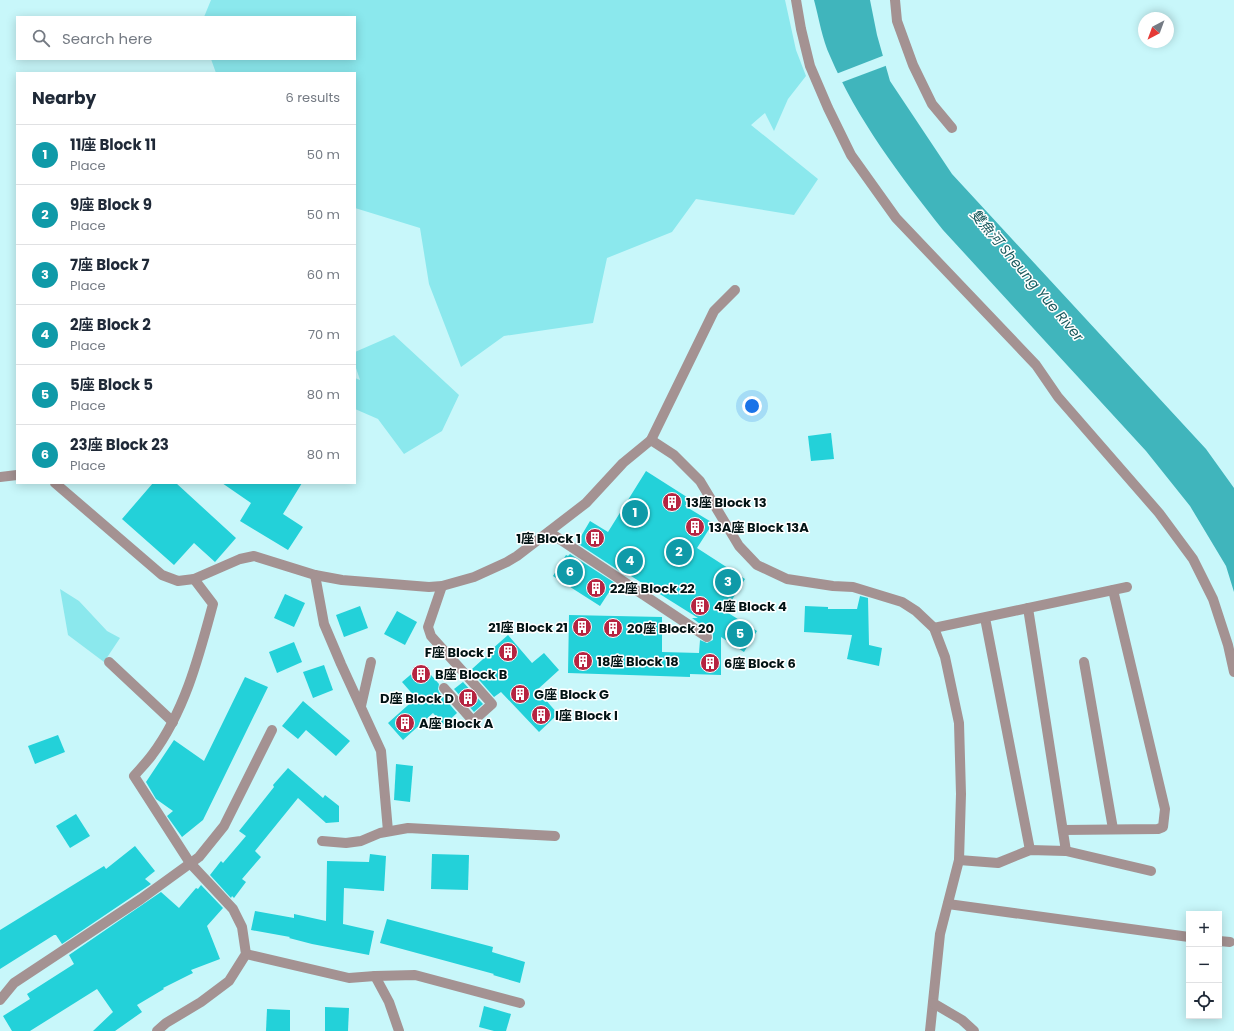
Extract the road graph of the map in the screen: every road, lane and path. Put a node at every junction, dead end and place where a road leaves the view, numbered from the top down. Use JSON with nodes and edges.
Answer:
{"nodes":[{"id":1,"x":796,"y":0,"type":"edge"},
{"id":2,"x":895,"y":0,"type":"edge"},
{"id":3,"x":952,"y":128,"type":"dead end"},
{"id":4,"x":735,"y":290,"type":"dead end"},
{"id":5,"x":651,"y":440,"type":"junction"},
{"id":6,"x":16,"y":475,"type":"edge"},
{"id":7,"x":0,"y":477,"type":"edge"},
{"id":8,"x":56,"y":484,"type":"edge"},
{"id":9,"x":549,"y":532,"type":"junction"},
{"id":10,"x":315,"y":575,"type":"junction"},
{"id":11,"x":194,"y":579,"type":"junction"},
{"id":12,"x":442,"y":586,"type":"junction"},
{"id":13,"x":1127,"y":587,"type":"dead end"},
{"id":14,"x":1113,"y":590,"type":"junction"},
{"id":15,"x":1028,"y":608,"type":"junction"},
{"id":16,"x":985,"y":618,"type":"junction"},
{"id":17,"x":934,"y":628,"type":"junction"},
{"id":18,"x":707,"y":637,"type":"dead end"},
{"id":19,"x":109,"y":662,"type":"dead end"},
{"id":20,"x":372,"y":662,"type":"dead end"},
{"id":21,"x":1084,"y":662,"type":"dead end"},
{"id":22,"x":1234,"y":672,"type":"edge"},
{"id":23,"x":444,"y":688,"type":"dead end"},
{"id":24,"x":361,"y":706,"type":"junction"},
{"id":25,"x":173,"y":722,"type":"junction"},
{"id":26,"x":272,"y":730,"type":"dead end"},
{"id":27,"x":1113,"y":829,"type":"junction"},
{"id":28,"x":1063,"y":830,"type":"junction"},
{"id":29,"x":388,"y":832,"type":"junction"},
{"id":30,"x":556,"y":836,"type":"dead end"},
{"id":31,"x":322,"y":841,"type":"dead end"},
{"id":32,"x":1030,"y":850,"type":"junction"},
{"id":33,"x":1066,"y":851,"type":"junction"},
{"id":34,"x":959,"y":860,"type":"junction"},
{"id":35,"x":190,"y":863,"type":"junction"},
{"id":36,"x":1151,"y":871,"type":"dead end"},
{"id":37,"x":948,"y":904,"type":"junction"},
{"id":38,"x":1186,"y":936,"type":"edge"},
{"id":39,"x":1222,"y":941,"type":"edge"},
{"id":40,"x":1230,"y":942,"type":"dead end"},
{"id":41,"x":246,"y":954,"type":"junction"},
{"id":42,"x":376,"y":976,"type":"junction"},
{"id":43,"x":0,"y":1000,"type":"edge"},
{"id":44,"x":520,"y":1003,"type":"dead end"},
{"id":45,"x":933,"y":1003,"type":"junction"},
{"id":46,"x":157,"y":1031,"type":"edge"},
{"id":47,"x":399,"y":1031,"type":"edge"},
{"id":48,"x":930,"y":1031,"type":"edge"},
{"id":49,"x":974,"y":1031,"type":"edge"}],
"edges":[{"from":1,"to":22,"type":"street"},
{"from":2,"to":3,"type":"street"},
{"from":4,"to":5,"type":"street"},
{"from":5,"to":9,"type":"street"},
{"from":5,"to":17,"type":"street"},
{"from":6,"to":7,"type":"street"},
{"from":8,"to":11,"type":"street"},
{"from":9,"to":12,"type":"street"},
{"from":9,"to":18,"type":"street"},
{"from":10,"to":11,"type":"street"},
{"from":10,"to":12,"type":"street"},
{"from":10,"to":24,"type":"street"},
{"from":11,"to":25,"type":"street"},
{"from":12,"to":23,"type":"street"},
{"from":13,"to":14,"type":"street"},
{"from":14,"to":15,"type":"street"},
{"from":14,"to":27,"type":"street"},
{"from":15,"to":16,"type":"street"},
{"from":15,"to":28,"type":"street"},
{"from":16,"to":17,"type":"street"},
{"from":16,"to":32,"type":"street"},
{"from":17,"to":34,"type":"street"},
{"from":19,"to":25,"type":"street"},
{"from":20,"to":24,"type":"street"},
{"from":21,"to":27,"type":"street"},
{"from":24,"to":29,"type":"street"},
{"from":25,"to":35,"type":"street"},
{"from":26,"to":35,"type":"street"},
{"from":27,"to":28,"type":"street"},
{"from":28,"to":33,"type":"street"},
{"from":29,"to":30,"type":"street"},
{"from":29,"to":31,"type":"street"},
{"from":32,"to":33,"type":"street"},
{"from":32,"to":34,"type":"street"},
{"from":33,"to":36,"type":"street"},
{"from":34,"to":37,"type":"street"},
{"from":35,"to":41,"type":"street"},
{"from":35,"to":43,"type":"street"},
{"from":37,"to":38,"type":"street"},
{"from":37,"to":45,"type":"street"},
{"from":39,"to":40,"type":"street"},
{"from":41,"to":42,"type":"street"},
{"from":41,"to":46,"type":"street"},
{"from":42,"to":44,"type":"street"},
{"from":42,"to":47,"type":"street"},
{"from":45,"to":48,"type":"street"},
{"from":45,"to":49,"type":"street"}]}
